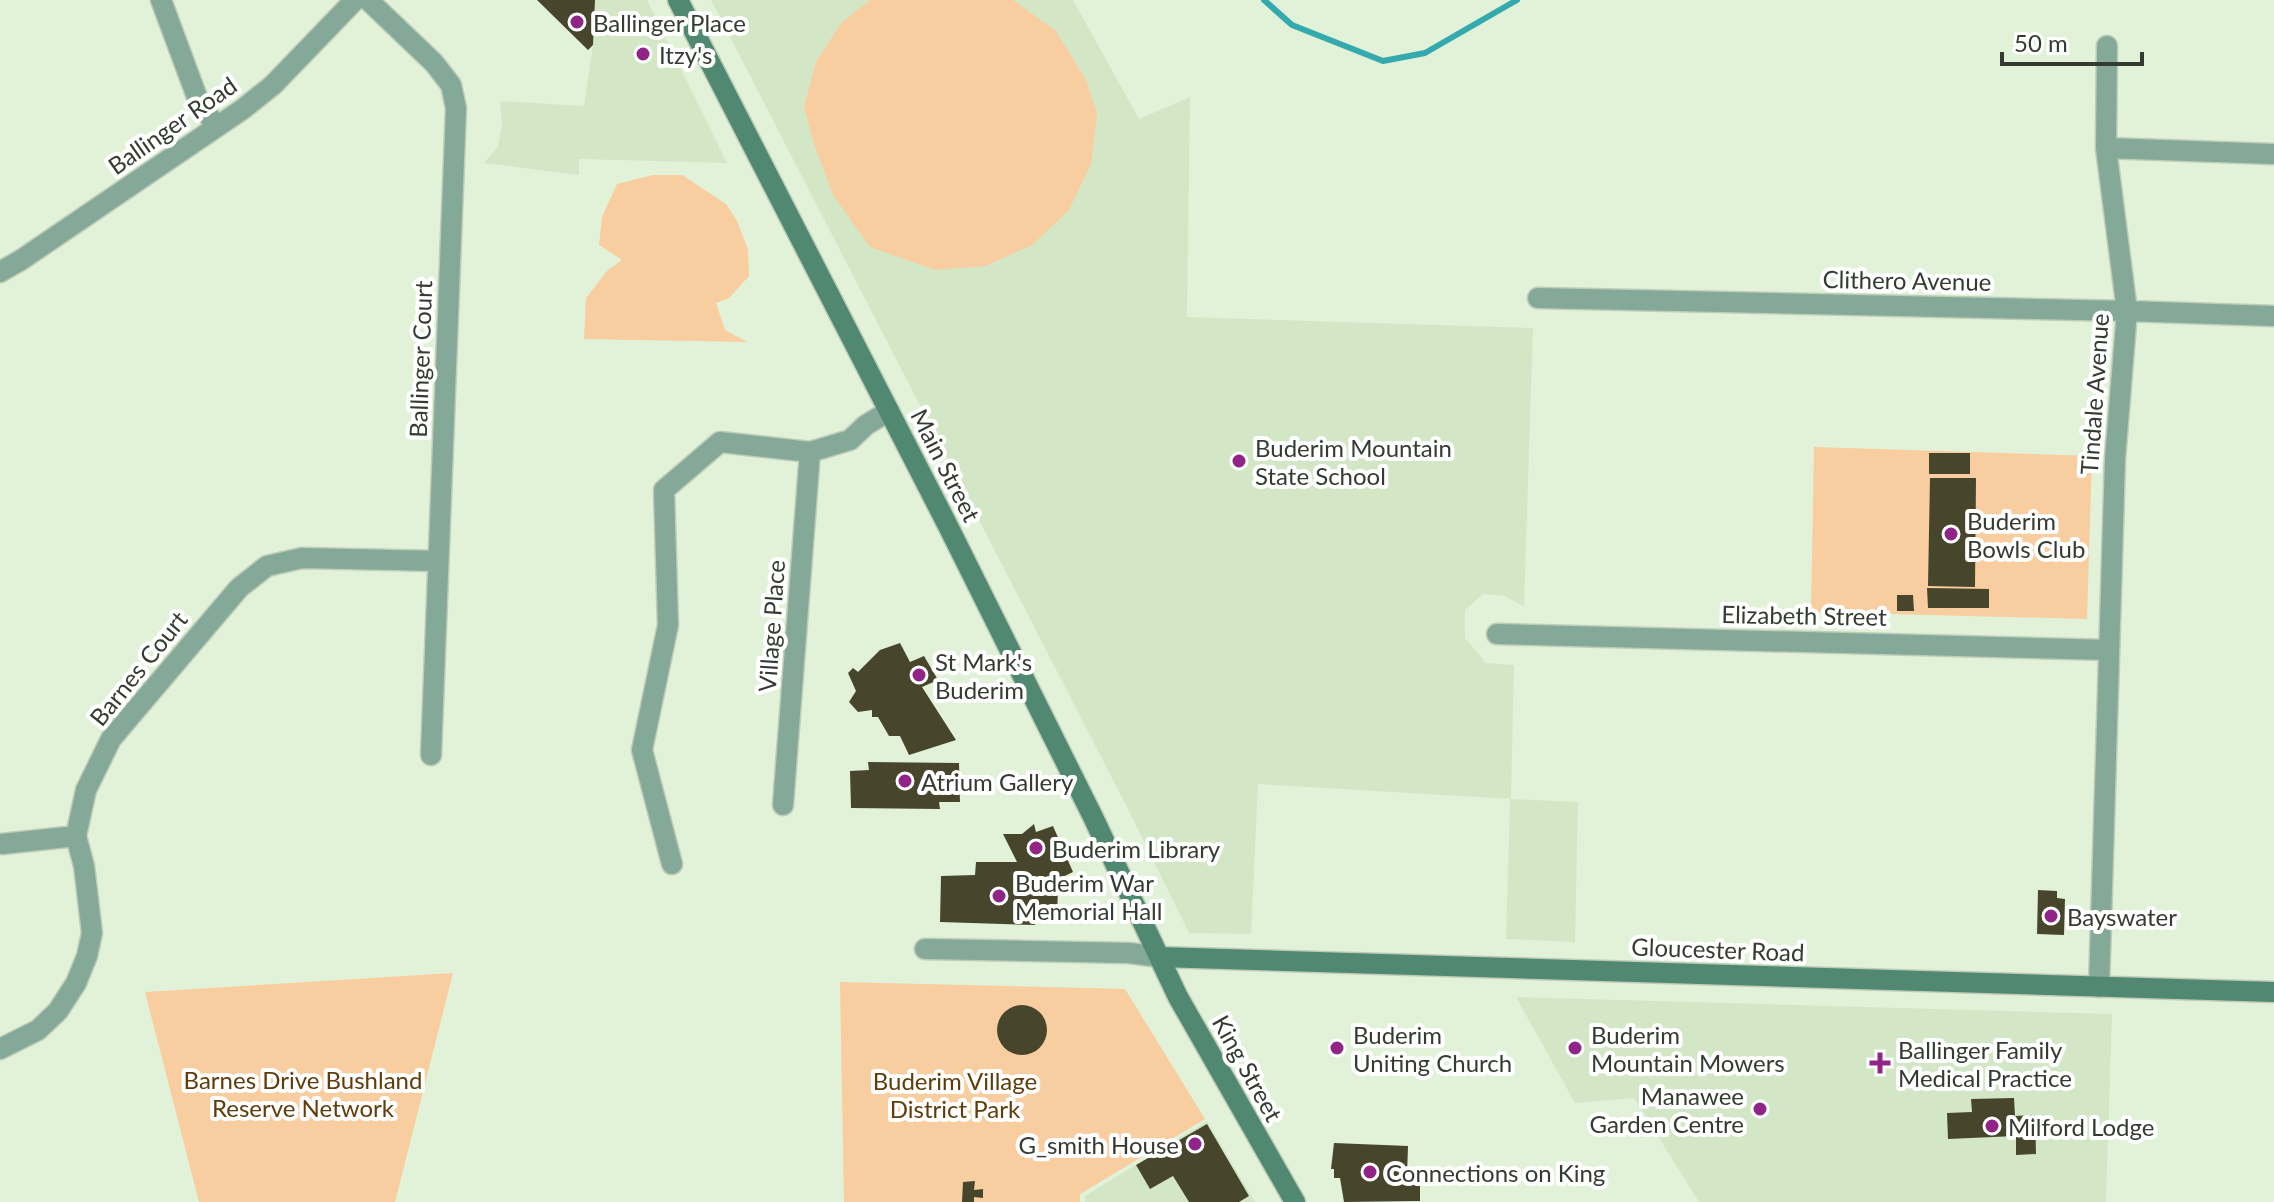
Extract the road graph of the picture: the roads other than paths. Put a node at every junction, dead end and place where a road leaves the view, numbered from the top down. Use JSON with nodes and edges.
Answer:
{"nodes":[{"id":1,"x":161,"y":0,"type":"edge"},
{"id":2,"x":355,"y":0,"type":"edge"},
{"id":3,"x":368,"y":0,"type":"edge"},
{"id":4,"x":678,"y":0,"type":"edge"},
{"id":5,"x":2107,"y":46,"type":"dead end"},
{"id":6,"x":216,"y":127,"type":"junction"},
{"id":7,"x":2106,"y":148,"type":"junction"},
{"id":8,"x":2274,"y":154,"type":"edge"},
{"id":9,"x":0,"y":272,"type":"edge"},
{"id":10,"x":1538,"y":298,"type":"dead end"},
{"id":11,"x":2127,"y":311,"type":"junction"},
{"id":12,"x":2274,"y":316,"type":"edge"},
{"id":13,"x":889,"y":411,"type":"junction"},
{"id":14,"x":810,"y":452,"type":"junction"},
{"id":15,"x":438,"y":561,"type":"junction"},
{"id":16,"x":1497,"y":634,"type":"dead end"},
{"id":17,"x":2109,"y":650,"type":"junction"},
{"id":18,"x":431,"y":755,"type":"dead end"},
{"id":19,"x":783,"y":805,"type":"dead end"},
{"id":20,"x":76,"y":836,"type":"junction"},
{"id":21,"x":2,"y":844,"type":"edge"},
{"id":22,"x":672,"y":864,"type":"dead end"},
{"id":23,"x":925,"y":949,"type":"dead end"},
{"id":24,"x":1160,"y":957,"type":"junction"},
{"id":25,"x":2099,"y":987,"type":"junction"},
{"id":26,"x":2274,"y":992,"type":"edge"},
{"id":27,"x":0,"y":1049,"type":"edge"},
{"id":28,"x":1295,"y":1202,"type":"edge"}],
"edges":[{"from":1,"to":6,"type":"street"},
{"from":2,"to":6,"type":"street","name":"Ballinger Road"},
{"from":3,"to":15,"type":"street","name":"Ballinger Court"},
{"from":4,"to":13,"type":"main road","name":"Main Street"},
{"from":5,"to":7,"type":"street","name":"Tindale Avenue"},
{"from":6,"to":9,"type":"street","name":"Ballinger Road"},
{"from":7,"to":8,"type":"street"},
{"from":7,"to":11,"type":"street","name":"Tindale Avenue"},
{"from":10,"to":11,"type":"street","name":"Clithero Avenue"},
{"from":11,"to":12,"type":"street","name":"Clithero Avenue"},
{"from":11,"to":17,"type":"street","name":"Tindale Avenue"},
{"from":13,"to":14,"type":"street"},
{"from":13,"to":24,"type":"main road","name":"Main Street"},
{"from":14,"to":19,"type":"street","name":"Village Place"},
{"from":14,"to":22,"type":"street"},
{"from":15,"to":18,"type":"street","name":"Ballinger Court"},
{"from":15,"to":20,"type":"street","name":"Barnes Court"},
{"from":16,"to":17,"type":"street","name":"Elizabeth Street"},
{"from":17,"to":25,"type":"street","name":"Tindale Avenue"},
{"from":20,"to":21,"type":"street"},
{"from":20,"to":27,"type":"street","name":"Barnes Court"},
{"from":23,"to":24,"type":"street"},
{"from":24,"to":25,"type":"main road","name":"Gloucester Road"},
{"from":24,"to":28,"type":"main road","name":"King Street"},
{"from":25,"to":26,"type":"main road","name":"Gloucester Road"}]}
